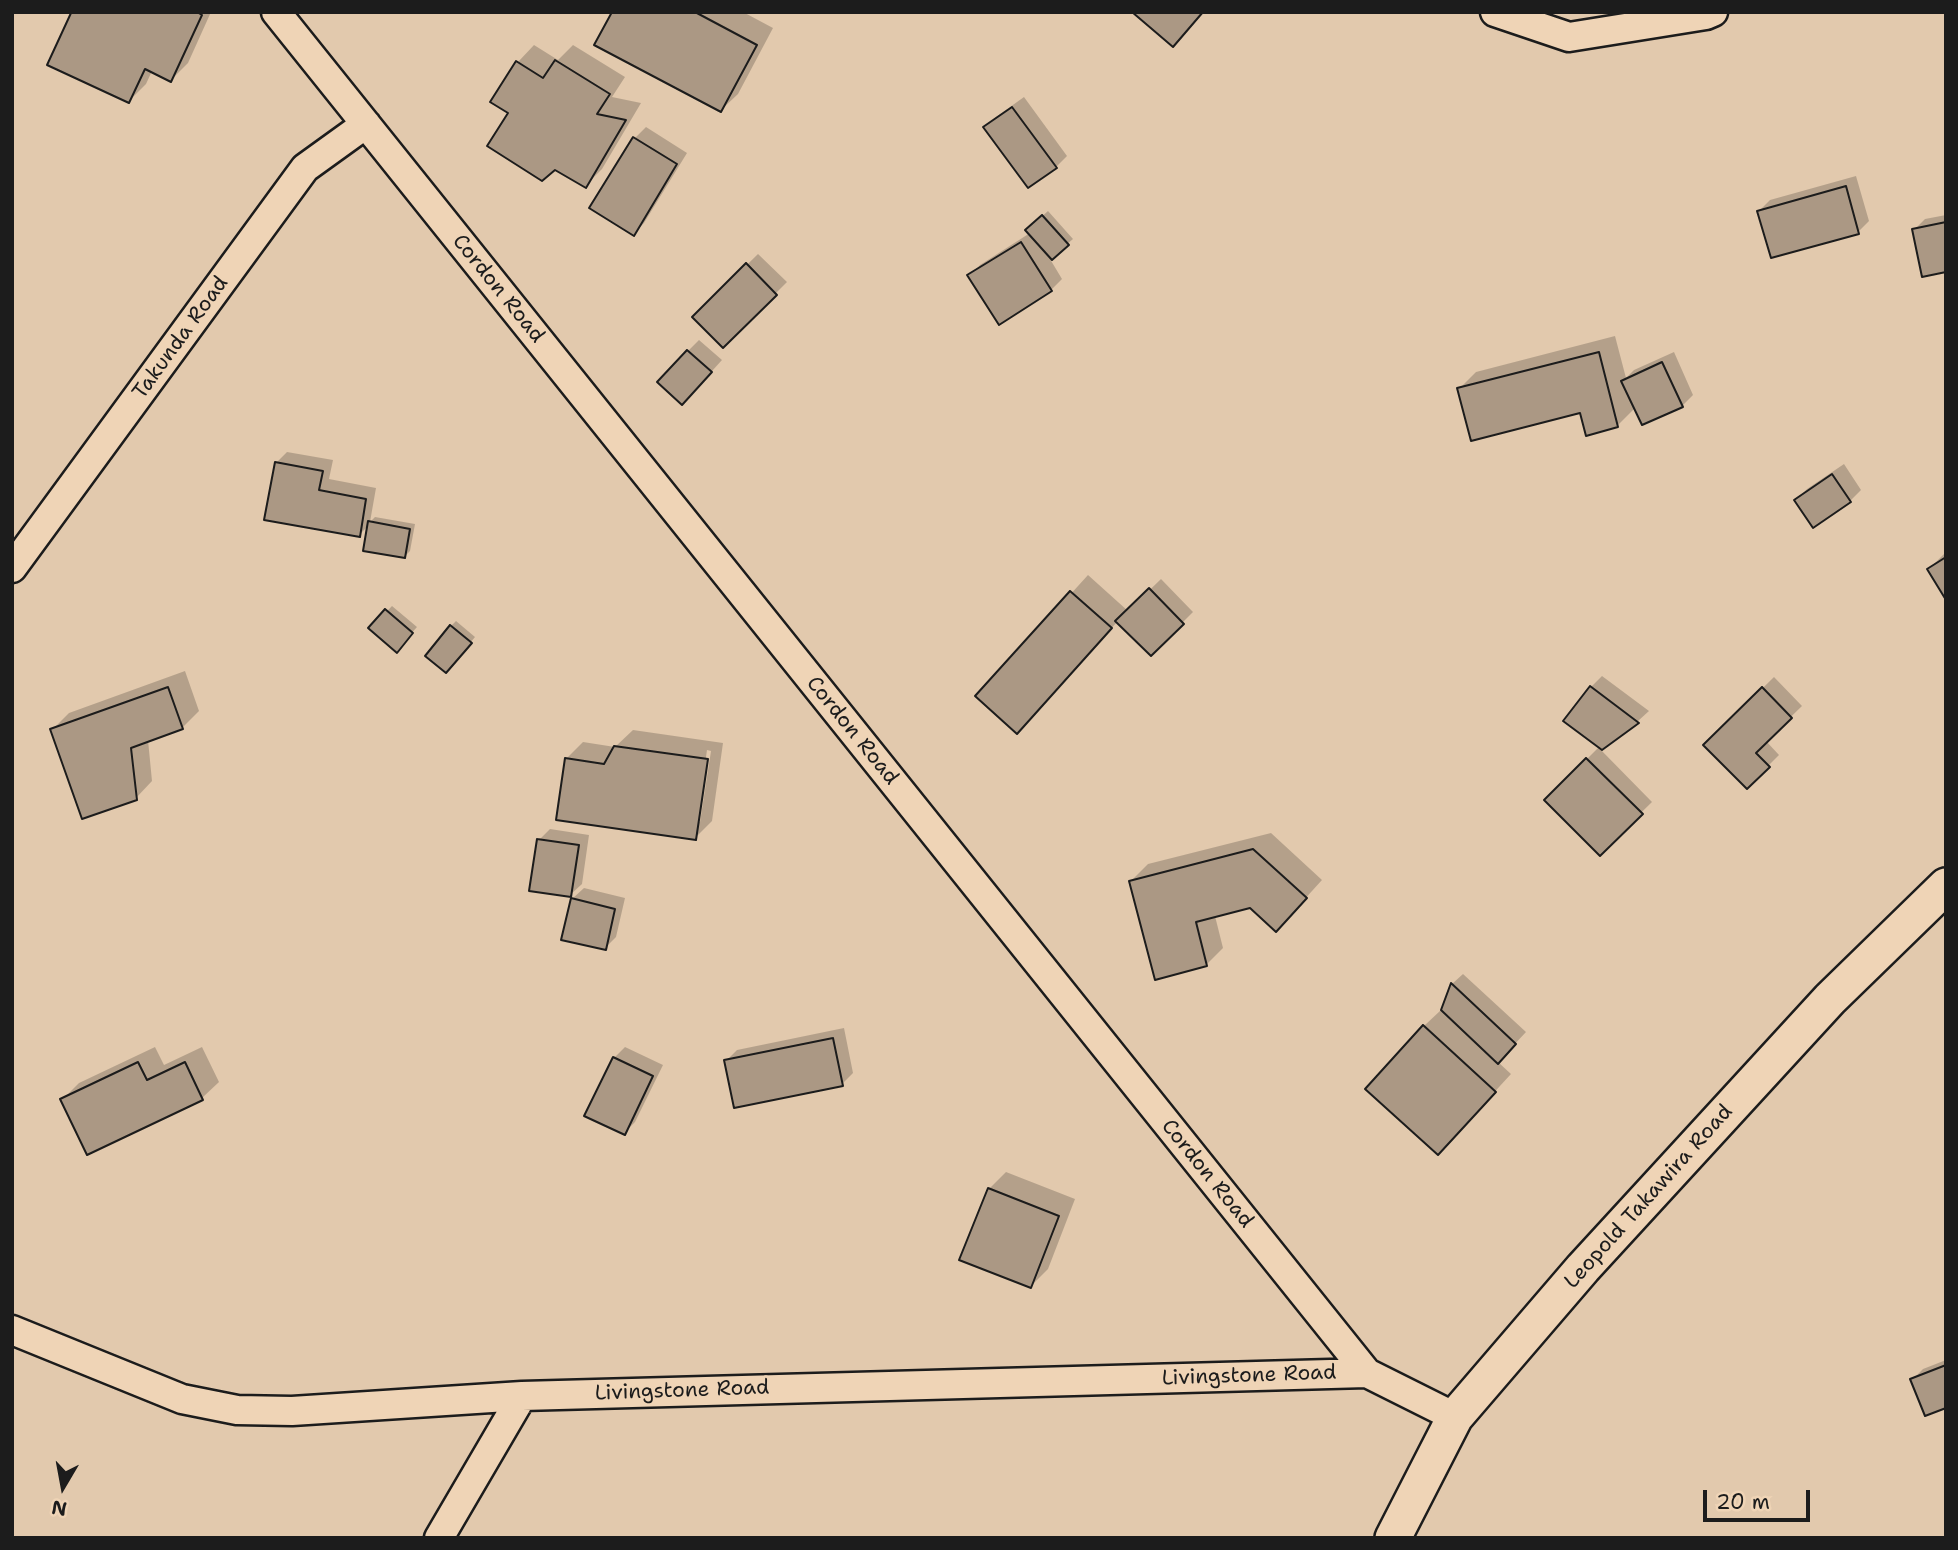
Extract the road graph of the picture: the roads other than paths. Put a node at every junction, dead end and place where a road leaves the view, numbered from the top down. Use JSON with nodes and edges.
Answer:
{"nodes":[{"id":1,"x":276,"y":12,"type":"edge"},
{"id":2,"x":1495,"y":12,"type":"edge"},
{"id":3,"x":1713,"y":12,"type":"edge"},
{"id":4,"x":366,"y":124,"type":"junction"},
{"id":5,"x":12,"y":568,"type":"edge"},
{"id":6,"x":1946,"y":886,"type":"edge"},
{"id":7,"x":12,"y":1330,"type":"edge"},
{"id":8,"x":1367,"y":1373,"type":"junction"},
{"id":9,"x":523,"y":1396,"type":"junction"},
{"id":10,"x":1455,"y":1416,"type":"junction"},
{"id":11,"x":439,"y":1538,"type":"edge"},
{"id":12,"x":1393,"y":1538,"type":"edge"}],
"edges":[{"from":1,"to":4,"type":"street","name":"Cordon Road"},
{"from":2,"to":3,"type":"street"},
{"from":4,"to":5,"type":"street","name":"Takunda Road"},
{"from":4,"to":8,"type":"street","name":"Cordon Road"},
{"from":6,"to":10,"type":"street","name":"Leopold Takawira Road"},
{"from":7,"to":9,"type":"street","name":"Livingstone Road"},
{"from":8,"to":9,"type":"street","name":"Livingstone Road"},
{"from":8,"to":10,"type":"street","name":"Cordon Road"},
{"from":9,"to":11,"type":"street"},
{"from":10,"to":12,"type":"street","name":"Leopold Takawira Road"}]}
